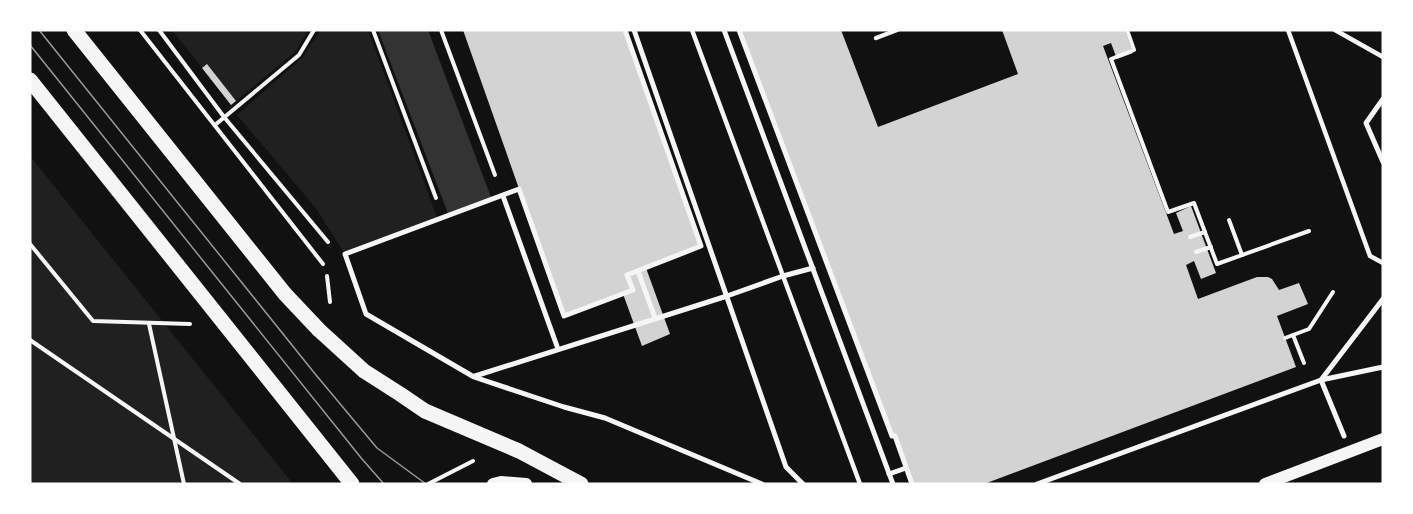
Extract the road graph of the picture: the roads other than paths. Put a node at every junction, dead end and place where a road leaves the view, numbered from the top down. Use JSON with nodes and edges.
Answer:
{"nodes":[{"id":1,"x":74,"y":30,"type":"edge"},
{"id":2,"x":626,"y":30,"type":"edge"},
{"id":3,"x":634,"y":30,"type":"edge"},
{"id":4,"x":692,"y":30,"type":"edge"},
{"id":5,"x":724,"y":30,"type":"edge"},
{"id":6,"x":739,"y":30,"type":"edge"},
{"id":7,"x":897,"y":30,"type":"edge"},
{"id":8,"x":1288,"y":30,"type":"edge"},
{"id":9,"x":1335,"y":30,"type":"edge"},
{"id":10,"x":876,"y":38,"type":"dead end"},
{"id":11,"x":1383,"y":57,"type":"edge"},
{"id":12,"x":30,"y":80,"type":"edge"},
{"id":13,"x":1383,"y":99,"type":"edge"},
{"id":14,"x":1383,"y":162,"type":"edge"},
{"id":15,"x":503,"y":196,"type":"junction"},
{"id":16,"x":1383,"y":263,"type":"edge"},
{"id":17,"x":813,"y":268,"type":"junction"},
{"id":18,"x":638,"y":271,"type":"junction"},
{"id":19,"x":783,"y":276,"type":"junction"},
{"id":20,"x":727,"y":296,"type":"junction"},
{"id":21,"x":1383,"y":299,"type":"edge"},
{"id":22,"x":655,"y":318,"type":"junction"},
{"id":23,"x":558,"y":350,"type":"junction"},
{"id":24,"x":1383,"y":367,"type":"edge"},
{"id":25,"x":474,"y":377,"type":"junction"},
{"id":26,"x":1322,"y":380,"type":"junction"},
{"id":27,"x":1344,"y":436,"type":"dead end"},
{"id":28,"x":1383,"y":439,"type":"edge"},
{"id":29,"x":906,"y":468,"type":"junction"},
{"id":30,"x":889,"y":474,"type":"junction"},
{"id":31,"x":352,"y":484,"type":"edge"},
{"id":32,"x":493,"y":484,"type":"edge"},
{"id":33,"x":526,"y":484,"type":"edge"},
{"id":34,"x":581,"y":484,"type":"edge"},
{"id":35,"x":762,"y":484,"type":"edge"},
{"id":36,"x":803,"y":484,"type":"edge"},
{"id":37,"x":860,"y":484,"type":"edge"},
{"id":38,"x":893,"y":484,"type":"edge"},
{"id":39,"x":912,"y":484,"type":"edge"},
{"id":40,"x":1037,"y":484,"type":"edge"},
{"id":41,"x":1265,"y":484,"type":"edge"}],
"edges":[{"from":1,"to":34,"type":"main road"},
{"from":2,"to":18,"type":"street"},
{"from":3,"to":20,"type":"street"},
{"from":4,"to":19,"type":"lane"},
{"from":5,"to":17,"type":"street"},
{"from":6,"to":29,"type":"street"},
{"from":7,"to":10,"type":"lane"},
{"from":8,"to":16,"type":"lane"},
{"from":9,"to":11,"type":"lane"},
{"from":12,"to":31,"type":"main road"},
{"from":13,"to":14,"type":"street"},
{"from":15,"to":18,"type":"street"},
{"from":15,"to":23,"type":"street"},
{"from":15,"to":25,"type":"street"},
{"from":17,"to":19,"type":"street"},
{"from":17,"to":30,"type":"street"},
{"from":18,"to":22,"type":"street"},
{"from":19,"to":20,"type":"street"},
{"from":19,"to":37,"type":"lane"},
{"from":20,"to":22,"type":"street"},
{"from":20,"to":36,"type":"street"},
{"from":21,"to":26,"type":"street"},
{"from":22,"to":23,"type":"street"},
{"from":23,"to":25,"type":"street"},
{"from":24,"to":26,"type":"street"},
{"from":25,"to":35,"type":"street"},
{"from":26,"to":27,"type":"street"},
{"from":26,"to":40,"type":"street"},
{"from":28,"to":41,"type":"main road"},
{"from":29,"to":30,"type":"street"},
{"from":29,"to":39,"type":"street"},
{"from":30,"to":38,"type":"street"},
{"from":32,"to":33,"type":"main road"}]}
